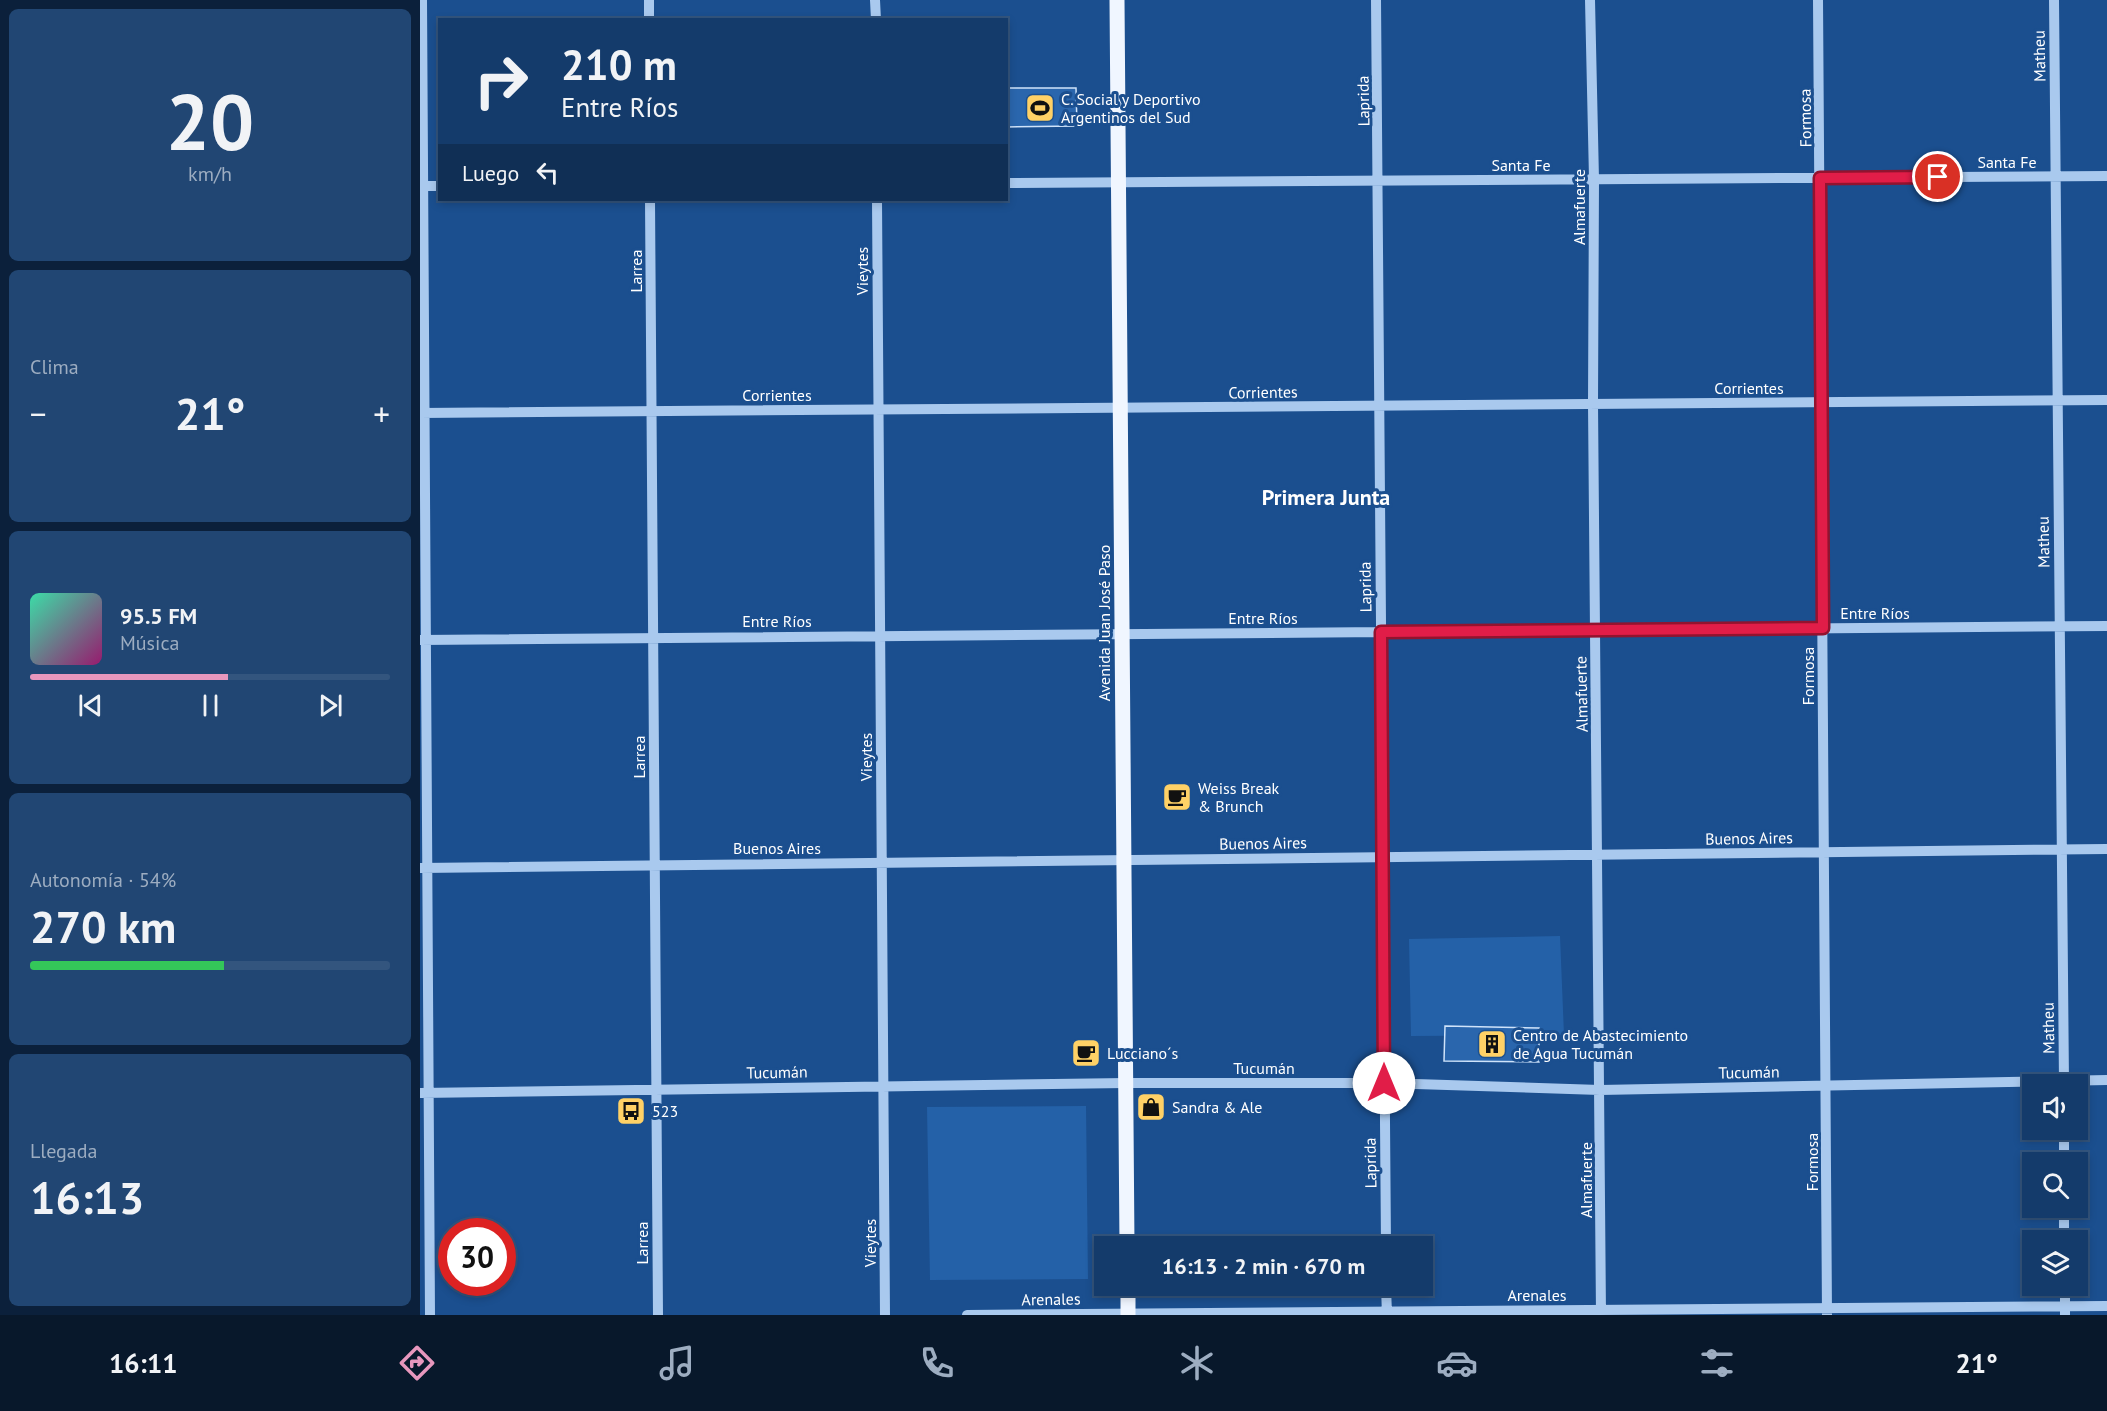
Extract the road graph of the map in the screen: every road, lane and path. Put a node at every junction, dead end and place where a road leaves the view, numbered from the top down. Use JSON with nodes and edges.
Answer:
{"nodes":[{"id":1,"x":422,"y":0,"type":"edge"},
{"id":2,"x":649,"y":0,"type":"edge"},
{"id":3,"x":875,"y":0,"type":"edge"},
{"id":4,"x":1117,"y":0,"type":"edge"},
{"id":5,"x":1376,"y":0,"type":"edge"},
{"id":6,"x":1590,"y":0,"type":"edge"},
{"id":7,"x":1818,"y":0,"type":"edge"},
{"id":8,"x":2054,"y":0,"type":"edge"},
{"id":9,"x":649,"y":18,"type":"edge"},
{"id":10,"x":876,"y":18,"type":"edge"},
{"id":11,"x":2056,"y":176,"type":"junction"},
{"id":12,"x":2107,"y":176,"type":"edge"},
{"id":13,"x":1820,"y":178,"type":"junction"},
{"id":14,"x":1594,"y":179,"type":"junction"},
{"id":15,"x":1378,"y":180,"type":"junction"},
{"id":16,"x":1118,"y":182,"type":"junction"},
{"id":17,"x":1008,"y":183,"type":"edge"},
{"id":18,"x":422,"y":186,"type":"edge"},
{"id":19,"x":438,"y":186,"type":"edge"},
{"id":20,"x":650,"y":201,"type":"edge"},
{"id":21,"x":877,"y":201,"type":"edge"},
{"id":22,"x":2056,"y":400,"type":"junction"},
{"id":23,"x":2107,"y":400,"type":"edge"},
{"id":24,"x":1822,"y":402,"type":"junction"},
{"id":25,"x":1593,"y":404,"type":"junction"},
{"id":26,"x":1378,"y":406,"type":"junction"},
{"id":27,"x":1120,"y":408,"type":"junction"},
{"id":28,"x":652,"y":410,"type":"junction"},
{"id":29,"x":879,"y":410,"type":"junction"},
{"id":30,"x":422,"y":413,"type":"edge"},
{"id":31,"x":2059,"y":626,"type":"junction"},
{"id":32,"x":2107,"y":626,"type":"edge"},
{"id":33,"x":1823,"y":628,"type":"junction"},
{"id":34,"x":1596,"y":630,"type":"junction"},
{"id":35,"x":1381,"y":632,"type":"junction"},
{"id":36,"x":1122,"y":634,"type":"junction"},
{"id":37,"x":880,"y":636,"type":"junction"},
{"id":38,"x":653,"y":637,"type":"junction"},
{"id":39,"x":423,"y":640,"type":"edge"},
{"id":40,"x":2061,"y":849,"type":"junction"},
{"id":41,"x":2107,"y":849,"type":"edge"},
{"id":42,"x":1824,"y":852,"type":"junction"},
{"id":43,"x":1598,"y":854,"type":"junction"},
{"id":44,"x":1383,"y":857,"type":"junction"},
{"id":45,"x":1124,"y":860,"type":"junction"},
{"id":46,"x":882,"y":862,"type":"junction"},
{"id":47,"x":655,"y":864,"type":"junction"},
{"id":48,"x":424,"y":868,"type":"edge"},
{"id":49,"x":2064,"y":1074,"type":"edge"},
{"id":50,"x":2107,"y":1080,"type":"edge"},
{"id":51,"x":2088,"y":1081,"type":"edge"},
{"id":52,"x":1126,"y":1083,"type":"junction"},
{"id":53,"x":1384,"y":1083,"type":"junction"},
{"id":54,"x":2022,"y":1084,"type":"edge"},
{"id":55,"x":884,"y":1086,"type":"junction"},
{"id":56,"x":1827,"y":1086,"type":"junction"},
{"id":57,"x":656,"y":1088,"type":"junction"},
{"id":58,"x":1600,"y":1090,"type":"junction"},
{"id":59,"x":424,"y":1093,"type":"edge"},
{"id":60,"x":1127,"y":1236,"type":"edge"},
{"id":61,"x":1386,"y":1236,"type":"edge"},
{"id":62,"x":1128,"y":1296,"type":"edge"},
{"id":63,"x":1386,"y":1296,"type":"edge"},
{"id":64,"x":2107,"y":1306,"type":"edge"},
{"id":65,"x":2065,"y":1311,"type":"edge"},
{"id":66,"x":1602,"y":1312,"type":"edge"},
{"id":67,"x":1827,"y":1312,"type":"edge"},
{"id":68,"x":1387,"y":1313,"type":"edge"},
{"id":69,"x":1128,"y":1314,"type":"edge"},
{"id":70,"x":430,"y":1315,"type":"edge"},
{"id":71,"x":658,"y":1315,"type":"edge"},
{"id":72,"x":885,"y":1315,"type":"edge"},
{"id":73,"x":967,"y":1315,"type":"edge"}],
"edges":[{"from":1,"to":18,"type":"street"},
{"from":2,"to":9,"type":"street"},
{"from":3,"to":10,"type":"street"},
{"from":4,"to":16,"type":"main road","name":"Avenida Juan José Paso"},
{"from":5,"to":15,"type":"street","name":"Laprida"},
{"from":6,"to":14,"type":"street","name":"Almafuerte"},
{"from":7,"to":13,"type":"street","name":"Formosa"},
{"from":8,"to":11,"type":"street","name":"Matheu"},
{"from":11,"to":12,"type":"street","name":"Santa Fe"},
{"from":11,"to":13,"type":"street","name":"Santa Fe"},
{"from":11,"to":22,"type":"street","name":"Matheu"},
{"from":13,"to":14,"type":"street","name":"Santa Fe"},
{"from":13,"to":24,"type":"street","name":"Formosa"},
{"from":14,"to":15,"type":"street","name":"Santa Fe"},
{"from":14,"to":25,"type":"street","name":"Almafuerte"},
{"from":15,"to":16,"type":"street","name":"Santa Fe"},
{"from":15,"to":26,"type":"street","name":"Laprida"},
{"from":16,"to":17,"type":"street","name":"Santa Fe"},
{"from":16,"to":27,"type":"main road","name":"Avenida Juan José Paso"},
{"from":18,"to":19,"type":"street"},
{"from":18,"to":30,"type":"street"},
{"from":20,"to":28,"type":"street","name":"Larrea"},
{"from":21,"to":29,"type":"street","name":"Vieytes"},
{"from":22,"to":23,"type":"street","name":"Corrientes"},
{"from":22,"to":24,"type":"street","name":"Corrientes"},
{"from":22,"to":31,"type":"street","name":"Matheu"},
{"from":24,"to":25,"type":"street","name":"Corrientes"},
{"from":24,"to":33,"type":"street","name":"Formosa"},
{"from":25,"to":26,"type":"street","name":"Corrientes"},
{"from":25,"to":34,"type":"street","name":"Almafuerte"},
{"from":26,"to":27,"type":"street","name":"Corrientes"},
{"from":26,"to":35,"type":"street","name":"Laprida"},
{"from":27,"to":29,"type":"street","name":"Corrientes"},
{"from":27,"to":36,"type":"main road","name":"Avenida Juan José Paso"},
{"from":28,"to":29,"type":"street","name":"Corrientes"},
{"from":28,"to":30,"type":"street","name":"Corrientes"},
{"from":28,"to":38,"type":"street","name":"Larrea"},
{"from":29,"to":37,"type":"street","name":"Vieytes"},
{"from":30,"to":39,"type":"street"},
{"from":31,"to":32,"type":"street","name":"Entre Ríos"},
{"from":31,"to":33,"type":"street","name":"Entre Ríos"},
{"from":31,"to":40,"type":"street","name":"Matheu"},
{"from":33,"to":34,"type":"street","name":"Entre Ríos"},
{"from":33,"to":42,"type":"street","name":"Formosa"},
{"from":34,"to":35,"type":"street","name":"Entre Ríos"},
{"from":34,"to":43,"type":"street","name":"Almafuerte"},
{"from":35,"to":36,"type":"street","name":"Entre Ríos"},
{"from":35,"to":44,"type":"street","name":"Laprida"},
{"from":36,"to":37,"type":"street","name":"Entre Ríos"},
{"from":36,"to":45,"type":"main road","name":"Avenida Juan José Paso"},
{"from":37,"to":38,"type":"street","name":"Entre Ríos"},
{"from":37,"to":46,"type":"street","name":"Vieytes"},
{"from":38,"to":39,"type":"street","name":"Entre Ríos"},
{"from":38,"to":47,"type":"street","name":"Larrea"},
{"from":39,"to":48,"type":"street"},
{"from":40,"to":41,"type":"street","name":"Buenos Aires"},
{"from":40,"to":42,"type":"street","name":"Buenos Aires"},
{"from":40,"to":49,"type":"street","name":"Matheu"},
{"from":42,"to":43,"type":"street","name":"Buenos Aires"},
{"from":42,"to":56,"type":"street","name":"Formosa"},
{"from":43,"to":44,"type":"street","name":"Buenos Aires"},
{"from":43,"to":58,"type":"street","name":"Almafuerte"},
{"from":44,"to":45,"type":"street","name":"Buenos Aires"},
{"from":44,"to":53,"type":"street","name":"Laprida"},
{"from":45,"to":46,"type":"street","name":"Buenos Aires"},
{"from":45,"to":52,"type":"main road","name":"Avenida Juan José Paso"},
{"from":46,"to":47,"type":"street","name":"Buenos Aires"},
{"from":46,"to":55,"type":"street","name":"Vieytes"},
{"from":47,"to":48,"type":"street","name":"Buenos Aires"},
{"from":47,"to":57,"type":"street","name":"Larrea"},
{"from":48,"to":59,"type":"street"},
{"from":50,"to":51,"type":"street","name":"Tucumán"},
{"from":52,"to":53,"type":"street","name":"Tucumán"},
{"from":52,"to":55,"type":"street","name":"Tucumán"},
{"from":52,"to":60,"type":"main road","name":"Avenida Juan José Paso"},
{"from":53,"to":58,"type":"street","name":"Tucumán"},
{"from":53,"to":61,"type":"street","name":"Laprida"},
{"from":54,"to":56,"type":"street","name":"Tucumán"},
{"from":55,"to":57,"type":"street","name":"Tucumán"},
{"from":55,"to":72,"type":"street","name":"Vieytes"},
{"from":56,"to":58,"type":"street","name":"Tucumán"},
{"from":56,"to":67,"type":"street","name":"Formosa"},
{"from":57,"to":59,"type":"street","name":"Tucumán"},
{"from":57,"to":71,"type":"street","name":"Larrea"},
{"from":58,"to":66,"type":"street","name":"Almafuerte"},
{"from":59,"to":70,"type":"street"},
{"from":62,"to":69,"type":"main road"},
{"from":63,"to":68,"type":"street"},
{"from":64,"to":65,"type":"street","name":"Arenales"},
{"from":65,"to":67,"type":"street","name":"Arenales"},
{"from":66,"to":67,"type":"street","name":"Arenales"},
{"from":66,"to":68,"type":"street","name":"Arenales"},
{"from":68,"to":69,"type":"street","name":"Arenales"},
{"from":69,"to":73,"type":"street","name":"Arenales"}]}
